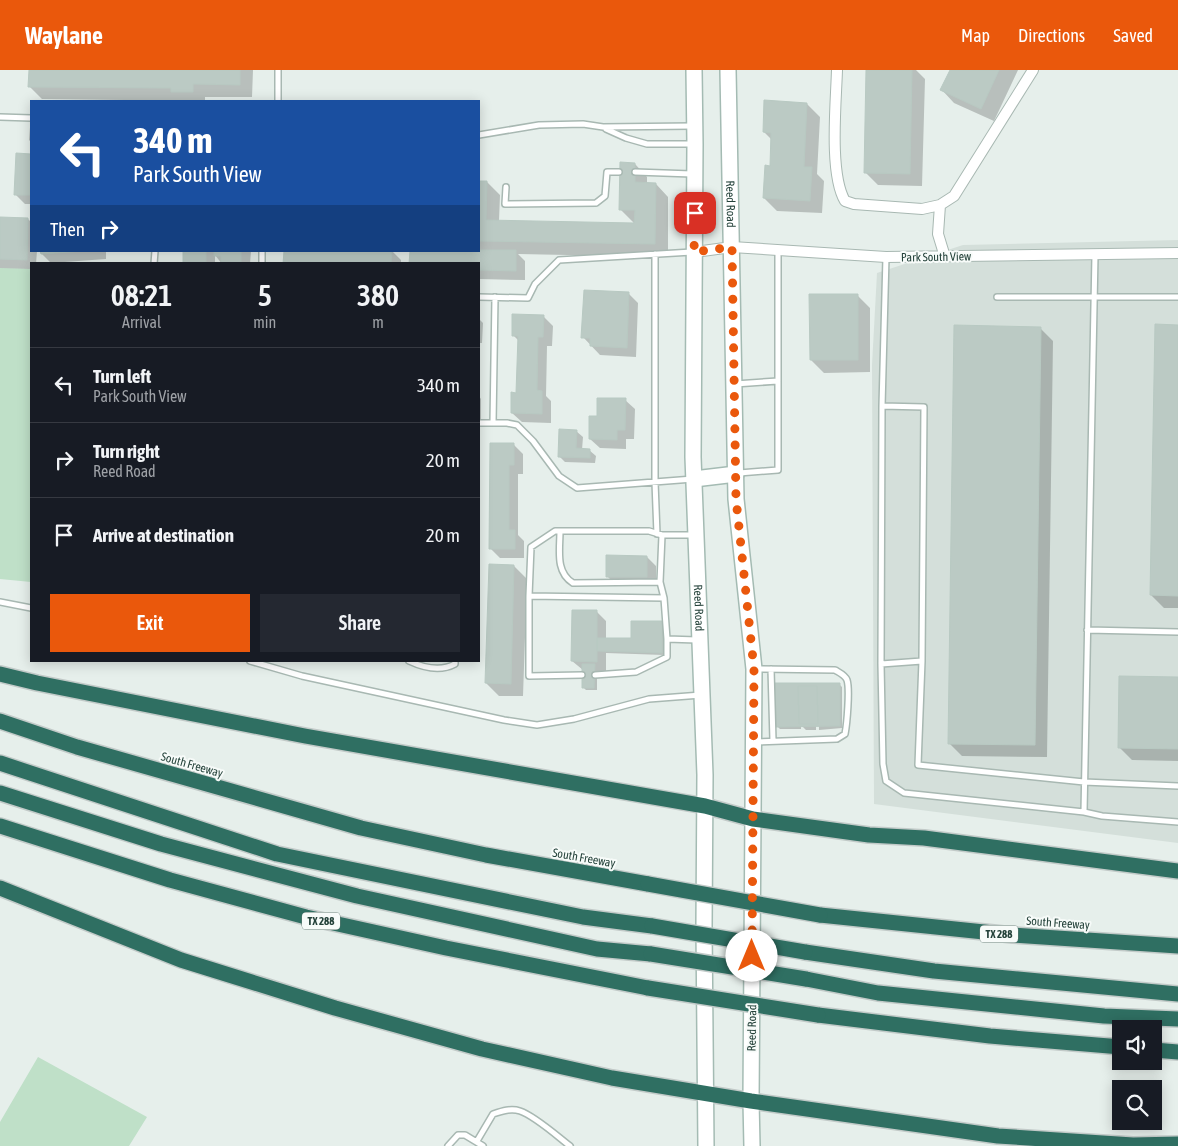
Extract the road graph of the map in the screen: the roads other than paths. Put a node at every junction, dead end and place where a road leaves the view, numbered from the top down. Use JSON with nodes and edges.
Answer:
{"nodes":[{"id":1,"x":278,"y":70,"type":"edge"},
{"id":2,"x":694,"y":70,"type":"edge"},
{"id":3,"x":728,"y":70,"type":"edge"},
{"id":4,"x":837,"y":70,"type":"edge"},
{"id":5,"x":1033,"y":70,"type":"edge"},
{"id":6,"x":278,"y":100,"type":"edge"},
{"id":7,"x":0,"y":117,"type":"edge"},
{"id":8,"x":30,"y":118,"type":"edge"},
{"id":9,"x":694,"y":126,"type":"junction"},
{"id":10,"x":603,"y":127,"type":"junction"},
{"id":11,"x":480,"y":135,"type":"edge"},
{"id":12,"x":695,"y":144,"type":"junction"},
{"id":13,"x":620,"y":172,"type":"dead end"},
{"id":14,"x":635,"y":172,"type":"dead end"},
{"id":15,"x":695,"y":175,"type":"junction"},
{"id":16,"x":506,"y":187,"type":"dead end"},
{"id":17,"x":940,"y":205,"type":"junction"},
{"id":18,"x":732,"y":247,"type":"junction"},
{"id":19,"x":778,"y":250,"type":"junction"},
{"id":20,"x":694,"y":252,"type":"junction"},
{"id":21,"x":1178,"y":253,"type":"edge"},
{"id":22,"x":655,"y":254,"type":"junction"},
{"id":23,"x":1095,"y":255,"type":"junction"},
{"id":24,"x":886,"y":257,"type":"junction"},
{"id":25,"x":945,"y":257,"type":"junction"},
{"id":26,"x":480,"y":297,"type":"edge"},
{"id":27,"x":495,"y":297,"type":"junction"},
{"id":28,"x":997,"y":297,"type":"dead end"},
{"id":29,"x":1095,"y":297,"type":"junction"},
{"id":30,"x":1178,"y":297,"type":"edge"},
{"id":31,"x":778,"y":380,"type":"junction"},
{"id":32,"x":734,"y":384,"type":"junction"},
{"id":33,"x":882,"y":406,"type":"junction"},
{"id":34,"x":493,"y":423,"type":"junction"},
{"id":35,"x":480,"y":424,"type":"edge"},
{"id":36,"x":736,"y":474,"type":"junction"},
{"id":37,"x":694,"y":479,"type":"junction"},
{"id":38,"x":655,"y":482,"type":"junction"},
{"id":39,"x":560,"y":531,"type":"junction"},
{"id":40,"x":659,"y":534,"type":"junction"},
{"id":41,"x":696,"y":535,"type":"junction"},
{"id":42,"x":660,"y":582,"type":"junction"},
{"id":43,"x":529,"y":596,"type":"junction"},
{"id":44,"x":664,"y":598,"type":"junction"},
{"id":45,"x":0,"y":602,"type":"edge"},
{"id":46,"x":30,"y":608,"type":"edge"},
{"id":47,"x":1087,"y":630,"type":"junction"},
{"id":48,"x":1178,"y":632,"type":"edge"},
{"id":49,"x":667,"y":639,"type":"junction"},
{"id":50,"x":700,"y":640,"type":"junction"},
{"id":51,"x":922,"y":661,"type":"junction"},
{"id":52,"x":253,"y":662,"type":"edge"},
{"id":53,"x":411,"y":662,"type":"edge"},
{"id":54,"x":455,"y":662,"type":"edge"},
{"id":55,"x":881,"y":664,"type":"junction"},
{"id":56,"x":754,"y":669,"type":"junction"},
{"id":57,"x":771,"y":669,"type":"junction"},
{"id":58,"x":0,"y":674,"type":"edge"},
{"id":59,"x":582,"y":675,"type":"dead end"},
{"id":60,"x":595,"y":675,"type":"dead end"},
{"id":61,"x":702,"y":695,"type":"junction"},
{"id":62,"x":0,"y":721,"type":"edge"},
{"id":63,"x":773,"y":741,"type":"junction"},
{"id":64,"x":754,"y":742,"type":"junction"},
{"id":65,"x":0,"y":763,"type":"edge"},
{"id":66,"x":1084,"y":782,"type":"junction"},
{"id":67,"x":1178,"y":786,"type":"edge"},
{"id":68,"x":0,"y":793,"type":"edge"},
{"id":69,"x":705,"y":806,"type":"junction"},
{"id":70,"x":1084,"y":812,"type":"junction"},
{"id":71,"x":753,"y":819,"type":"junction"},
{"id":72,"x":1178,"y":822,"type":"edge"},
{"id":73,"x":0,"y":826,"type":"edge"},
{"id":74,"x":1178,"y":871,"type":"edge"},
{"id":75,"x":0,"y":888,"type":"edge"},
{"id":76,"x":1178,"y":946,"type":"edge"},
{"id":77,"x":1178,"y":994,"type":"edge"},
{"id":78,"x":1178,"y":1019,"type":"edge"},
{"id":79,"x":1112,"y":1046,"type":"edge"},
{"id":80,"x":1162,"y":1051,"type":"edge"},
{"id":81,"x":1178,"y":1052,"type":"edge"},
{"id":82,"x":705,"y":1092,"type":"junction"},
{"id":83,"x":751,"y":1100,"type":"junction"},
{"id":84,"x":477,"y":1141,"type":"junction"},
{"id":85,"x":1178,"y":1144,"type":"edge"},
{"id":86,"x":448,"y":1146,"type":"edge"},
{"id":87,"x":483,"y":1146,"type":"edge"},
{"id":88,"x":570,"y":1146,"type":"edge"},
{"id":89,"x":706,"y":1146,"type":"edge"},
{"id":90,"x":752,"y":1146,"type":"edge"}],
"edges":[{"from":1,"to":6,"type":"lane"},
{"from":2,"to":9,"type":"street","name":"Reed Road"},
{"from":3,"to":18,"type":"street","name":"Reed Road"},
{"from":4,"to":17,"type":"street"},
{"from":5,"to":17,"type":"street"},
{"from":7,"to":8,"type":"lane"},
{"from":9,"to":10,"type":"lane"},
{"from":9,"to":12,"type":"street","name":"Reed Road"},
{"from":10,"to":11,"type":"lane"},
{"from":10,"to":12,"type":"lane"},
{"from":12,"to":15,"type":"street","name":"Reed Road"},
{"from":13,"to":16,"type":"lane"},
{"from":14,"to":15,"type":"lane"},
{"from":15,"to":20,"type":"street","name":"Reed Road"},
{"from":17,"to":25,"type":"street"},
{"from":18,"to":19,"type":"street","name":"Park South View"},
{"from":18,"to":20,"type":"street","name":"Park South View"},
{"from":18,"to":32,"type":"street","name":"Reed Road"},
{"from":19,"to":24,"type":"street","name":"Park South View"},
{"from":19,"to":31,"type":"lane"},
{"from":20,"to":22,"type":"lane"},
{"from":20,"to":37,"type":"street","name":"Reed Road"},
{"from":21,"to":23,"type":"street","name":"Park South View"},
{"from":22,"to":27,"type":"lane"},
{"from":22,"to":38,"type":"lane"},
{"from":23,"to":25,"type":"street","name":"Park South View"},
{"from":23,"to":29,"type":"lane"},
{"from":24,"to":25,"type":"street","name":"Park South View"},
{"from":24,"to":33,"type":"lane"},
{"from":26,"to":27,"type":"lane"},
{"from":27,"to":34,"type":"lane"},
{"from":28,"to":29,"type":"lane"},
{"from":29,"to":30,"type":"lane"},
{"from":29,"to":47,"type":"lane"},
{"from":31,"to":32,"type":"lane"},
{"from":31,"to":36,"type":"lane"},
{"from":32,"to":36,"type":"street","name":"Reed Road"},
{"from":33,"to":51,"type":"lane"},
{"from":33,"to":55,"type":"lane"},
{"from":34,"to":35,"type":"lane"},
{"from":34,"to":38,"type":"lane"},
{"from":36,"to":37,"type":"street"},
{"from":36,"to":56,"type":"street","name":"Reed Road"},
{"from":37,"to":38,"type":"lane"},
{"from":37,"to":41,"type":"street","name":"Reed Road"},
{"from":38,"to":40,"type":"lane"},
{"from":39,"to":40,"type":"lane"},
{"from":39,"to":42,"type":"lane"},
{"from":39,"to":43,"type":"lane"},
{"from":40,"to":41,"type":"lane"},
{"from":40,"to":42,"type":"lane"},
{"from":41,"to":50,"type":"street","name":"Reed Road"},
{"from":42,"to":44,"type":"lane"},
{"from":43,"to":44,"type":"lane"},
{"from":43,"to":59,"type":"lane"},
{"from":44,"to":49,"type":"lane"},
{"from":45,"to":46,"type":"lane"},
{"from":47,"to":48,"type":"lane"},
{"from":47,"to":66,"type":"lane"},
{"from":49,"to":50,"type":"lane"},
{"from":49,"to":60,"type":"lane"},
{"from":50,"to":61,"type":"street","name":"Reed Road"},
{"from":51,"to":55,"type":"lane"},
{"from":51,"to":66,"type":"lane"},
{"from":52,"to":61,"type":"lane"},
{"from":53,"to":54,"type":"lane"},
{"from":55,"to":70,"type":"lane"},
{"from":56,"to":57,"type":"lane"},
{"from":56,"to":64,"type":"street","name":"Reed Road"},
{"from":57,"to":63,"type":"lane"},
{"from":57,"to":63,"type":"lane"},
{"from":58,"to":69,"type":"highway"},
{"from":61,"to":69,"type":"street","name":"Reed Road"},
{"from":62,"to":76,"type":"highway","name":"South Freeway","number":"TX 288","bridge":true},
{"from":63,"to":64,"type":"lane"},
{"from":64,"to":71,"type":"street","name":"Reed Road"},
{"from":65,"to":77,"type":"highway","bridge":true},
{"from":66,"to":67,"type":"lane"},
{"from":66,"to":70,"type":"lane"},
{"from":68,"to":78,"type":"highway","bridge":true},
{"from":69,"to":71,"type":"highway"},
{"from":69,"to":82,"type":"street","name":"Reed Road"},
{"from":70,"to":72,"type":"lane"},
{"from":71,"to":74,"type":"highway"},
{"from":71,"to":83,"type":"street","name":"Reed Road"},
{"from":73,"to":79,"type":"highway","number":"TX 288","bridge":true},
{"from":75,"to":82,"type":"highway"},
{"from":80,"to":81,"type":"highway"},
{"from":82,"to":83,"type":"highway"},
{"from":82,"to":89,"type":"street","name":"Reed Road"},
{"from":83,"to":85,"type":"highway"},
{"from":83,"to":90,"type":"street","name":"Reed Road"},
{"from":84,"to":86,"type":"lane"},
{"from":84,"to":87,"type":"lane"},
{"from":84,"to":88,"type":"lane"}]}
